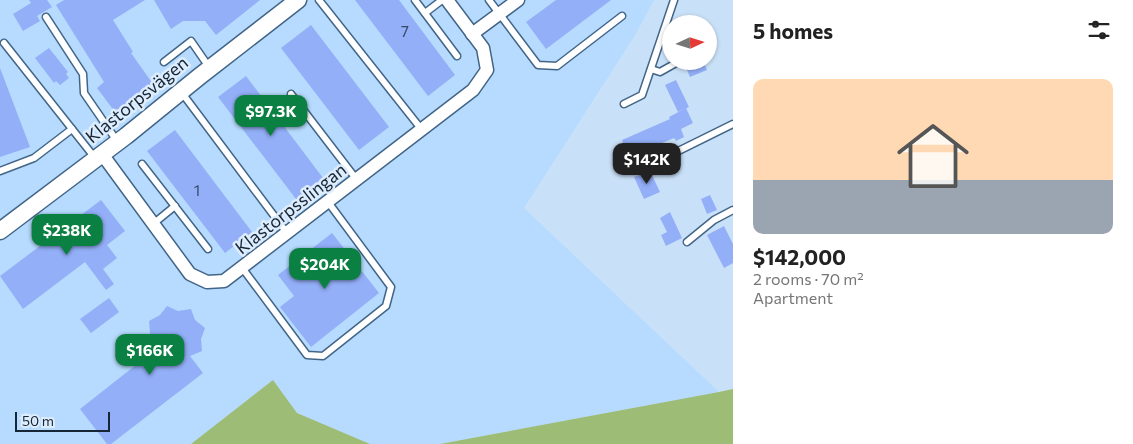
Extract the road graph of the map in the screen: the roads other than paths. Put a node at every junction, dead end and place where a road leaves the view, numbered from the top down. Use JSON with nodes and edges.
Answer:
{"nodes":[{"id":1,"x":298,"y":0,"type":"edge"},
{"id":2,"x":319,"y":0,"type":"edge"},
{"id":3,"x":415,"y":0,"type":"edge"},
{"id":4,"x":442,"y":0,"type":"edge"},
{"id":5,"x":447,"y":0,"type":"edge"},
{"id":6,"x":489,"y":0,"type":"edge"},
{"id":7,"x":518,"y":0,"type":"edge"},
{"id":8,"x":674,"y":0,"type":"edge"},
{"id":9,"x":425,"y":14,"type":"junction"},
{"id":10,"x":500,"y":14,"type":"junction"},
{"id":11,"x":622,"y":16,"type":"dead end"},
{"id":12,"x":46,"y":17,"type":"dead end"},
{"id":13,"x":472,"y":34,"type":"junction"},
{"id":14,"x":4,"y":43,"type":"dead end"},
{"id":15,"x":457,"y":56,"type":"dead end"},
{"id":16,"x":164,"y":62,"type":"dead end"},
{"id":17,"x":210,"y":68,"type":"junction"},
{"id":18,"x":651,"y":69,"type":"junction"},
{"id":19,"x":664,"y":70,"type":"edge"},
{"id":20,"x":180,"y":92,"type":"junction"},
{"id":21,"x":291,"y":94,"type":"dead end"},
{"id":22,"x":624,"y":104,"type":"dead end"},
{"id":23,"x":733,"y":124,"type":"edge"},
{"id":24,"x":72,"y":129,"type":"junction"},
{"id":25,"x":422,"y":130,"type":"junction"},
{"id":26,"x":118,"y":142,"type":"junction"},
{"id":27,"x":99,"y":157,"type":"junction"},
{"id":28,"x":142,"y":164,"type":"dead end"},
{"id":29,"x":644,"y":168,"type":"dead end"},
{"id":30,"x":0,"y":170,"type":"edge"},
{"id":31,"x":357,"y":180,"type":"junction"},
{"id":32,"x":328,"y":202,"type":"junction"},
{"id":33,"x":175,"y":206,"type":"junction"},
{"id":34,"x":733,"y":210,"type":"edge"},
{"id":35,"x":153,"y":224,"type":"junction"},
{"id":36,"x":0,"y":231,"type":"edge"},
{"id":37,"x":287,"y":234,"type":"junction"},
{"id":38,"x":687,"y":242,"type":"dead end"},
{"id":39,"x":208,"y":248,"type":"dead end"},
{"id":40,"x":243,"y":269,"type":"junction"}],
"edges":[{"from":1,"to":17,"type":"street","name":"Klastorpsvägen"},
{"from":2,"to":25,"type":"lane"},
{"from":3,"to":9,"type":"lane"},
{"from":4,"to":9,"type":"lane"},
{"from":5,"to":13,"type":"street","name":"Klastorpsslingan"},
{"from":6,"to":10,"type":"lane"},
{"from":7,"to":10,"type":"street"},
{"from":8,"to":18,"type":"lane"},
{"from":9,"to":15,"type":"lane"},
{"from":10,"to":11,"type":"lane"},
{"from":10,"to":13,"type":"street"},
{"from":12,"to":26,"type":"lane"},
{"from":13,"to":25,"type":"street","name":"Klastorpsslingan"},
{"from":14,"to":24,"type":"lane"},
{"from":16,"to":17,"type":"lane"},
{"from":17,"to":20,"type":"street","name":"Klastorpsvägen"},
{"from":18,"to":19,"type":"lane"},
{"from":18,"to":22,"type":"lane"},
{"from":20,"to":26,"type":"street","name":"Klastorpsvägen"},
{"from":20,"to":37,"type":"lane"},
{"from":21,"to":31,"type":"lane"},
{"from":23,"to":29,"type":"lane"},
{"from":24,"to":27,"type":"lane"},
{"from":24,"to":30,"type":"lane"},
{"from":25,"to":31,"type":"street","name":"Klastorpsslingan"},
{"from":26,"to":27,"type":"street","name":"Klastorpsvägen"},
{"from":27,"to":35,"type":"street","name":"Klastorpsslingan"},
{"from":27,"to":36,"type":"street","name":"Klastorpsvägen"},
{"from":28,"to":33,"type":"lane"},
{"from":31,"to":32,"type":"street","name":"Klastorpsslingan"},
{"from":32,"to":37,"type":"street","name":"Klastorpsslingan"},
{"from":32,"to":40,"type":"lane"},
{"from":33,"to":35,"type":"lane"},
{"from":33,"to":39,"type":"lane"},
{"from":34,"to":38,"type":"lane"},
{"from":35,"to":40,"type":"street","name":"Klastorpsslingan"},
{"from":37,"to":40,"type":"street","name":"Klastorpsslingan"}]}
